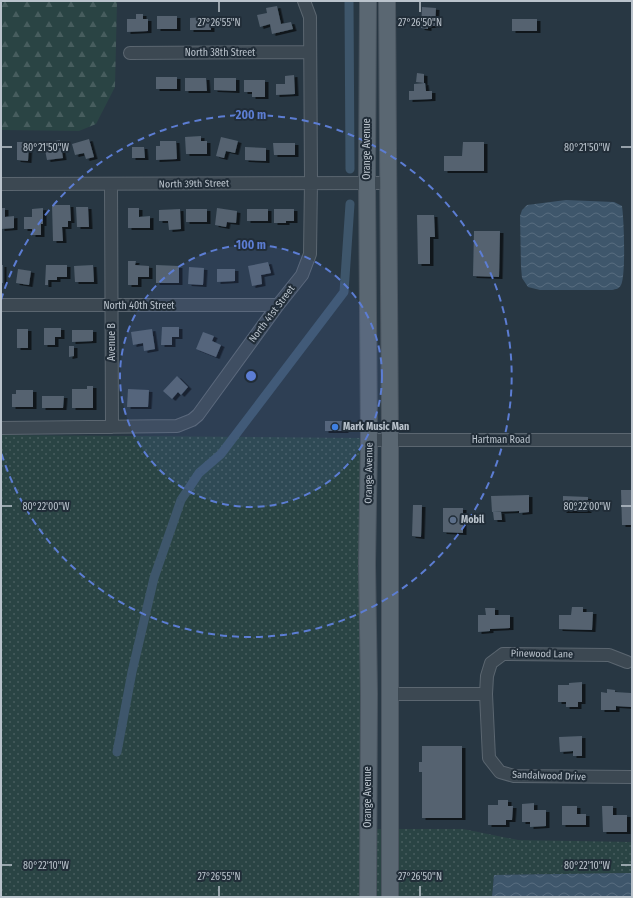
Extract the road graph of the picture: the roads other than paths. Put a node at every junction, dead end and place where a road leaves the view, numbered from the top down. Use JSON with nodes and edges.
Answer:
{"nodes":[{"id":1,"x":304,"y":1,"type":"edge"},
{"id":2,"x":368,"y":1,"type":"edge"},
{"id":3,"x":387,"y":1,"type":"edge"},
{"id":4,"x":310,"y":52,"type":"junction"},
{"id":5,"x":130,"y":53,"type":"dead end"},
{"id":6,"x":311,"y":182,"type":"junction"},
{"id":7,"x":367,"y":183,"type":"junction"},
{"id":8,"x":388,"y":183,"type":"junction"},
{"id":9,"x":1,"y":184,"type":"edge"},
{"id":10,"x":111,"y":185,"type":"junction"},
{"id":11,"x":1,"y":305,"type":"edge"},
{"id":12,"x":278,"y":305,"type":"junction"},
{"id":13,"x":112,"y":306,"type":"junction"},
{"id":14,"x":112,"y":427,"type":"junction"},
{"id":15,"x":1,"y":428,"type":"edge"},
{"id":16,"x":369,"y":440,"type":"junction"},
{"id":17,"x":390,"y":440,"type":"junction"},
{"id":18,"x":632,"y":440,"type":"edge"},
{"id":19,"x":627,"y":662,"type":"dead end"},
{"id":20,"x":390,"y":694,"type":"junction"},
{"id":21,"x":486,"y":694,"type":"junction"},
{"id":22,"x":368,"y":732,"type":"junction"},
{"id":23,"x":632,"y":777,"type":"edge"},
{"id":24,"x":390,"y":826,"type":"junction"},
{"id":25,"x":368,"y":897,"type":"edge"},
{"id":26,"x":390,"y":897,"type":"edge"}],
"edges":[{"from":1,"to":4,"type":"street","name":"North 41st Street"},
{"from":2,"to":7,"type":"main road","name":"Orange Avenue"},
{"from":3,"to":8,"type":"main road","name":"Orange Avenue"},
{"from":4,"to":5,"type":"street","name":"North 38th Street"},
{"from":4,"to":6,"type":"street","name":"North 41st Street"},
{"from":6,"to":7,"type":"street","name":"North 39th Street"},
{"from":6,"to":10,"type":"street","name":"North 39th Street"},
{"from":6,"to":12,"type":"street","name":"North 41st Street"},
{"from":7,"to":8,"type":"street","name":"North 39th Street"},
{"from":7,"to":16,"type":"main road","name":"Orange Avenue"},
{"from":8,"to":17,"type":"main road","name":"Orange Avenue"},
{"from":9,"to":10,"type":"street","name":"North 39th Street"},
{"from":10,"to":13,"type":"street","name":"Avenue B"},
{"from":11,"to":13,"type":"street","name":"North 40th Street"},
{"from":12,"to":13,"type":"street","name":"North 40th Street"},
{"from":12,"to":14,"type":"street","name":"North 41st Street"},
{"from":13,"to":14,"type":"street","name":"Avenue B"},
{"from":14,"to":15,"type":"street","name":"North 41st Street"},
{"from":16,"to":17,"type":"street","name":"Hartman Road"},
{"from":16,"to":22,"type":"main road","name":"Orange Avenue"},
{"from":17,"to":18,"type":"street","name":"Hartman Road"},
{"from":17,"to":20,"type":"main road","name":"Orange Avenue"},
{"from":19,"to":21,"type":"street","name":"Pinewood Lane"},
{"from":20,"to":21,"type":"street"},
{"from":20,"to":24,"type":"main road","name":"Orange Avenue"},
{"from":21,"to":23,"type":"street","name":"Sandalwood Drive"},
{"from":22,"to":24,"type":"main road"},
{"from":22,"to":25,"type":"main road","name":"Orange Avenue"},
{"from":24,"to":26,"type":"main road","name":"Orange Avenue"}]}
